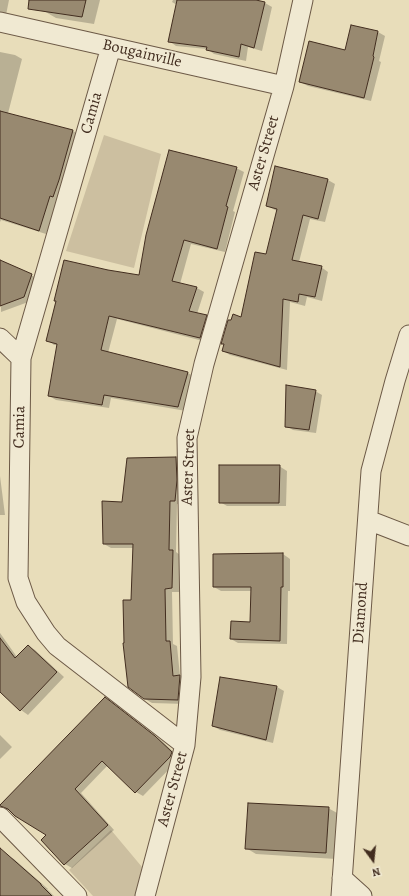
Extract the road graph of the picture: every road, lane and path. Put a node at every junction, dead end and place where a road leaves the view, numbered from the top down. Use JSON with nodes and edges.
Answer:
{"nodes":[{"id":1,"x":303,"y":0,"type":"edge"},
{"id":2,"x":0,"y":22,"type":"edge"},
{"id":3,"x":111,"y":47,"type":"junction"},
{"id":4,"x":284,"y":86,"type":"junction"},
{"id":5,"x":409,"y":335,"type":"edge"},
{"id":6,"x":0,"y":338,"type":"edge"},
{"id":7,"x":21,"y":358,"type":"junction"},
{"id":8,"x":368,"y":520,"type":"junction"},
{"id":9,"x":409,"y":536,"type":"edge"},
{"id":10,"x":185,"y":745,"type":"junction"},
{"id":11,"x":0,"y":817,"type":"edge"},
{"id":12,"x":342,"y":887,"type":"edge"},
{"id":13,"x":77,"y":896,"type":"edge"},
{"id":14,"x":146,"y":896,"type":"edge"},
{"id":15,"x":362,"y":896,"type":"edge"}],
"edges":[{"from":1,"to":4,"type":"street","name":"Aster Street"},
{"from":2,"to":3,"type":"street","name":"Bougainville"},
{"from":3,"to":4,"type":"street","name":"Bougainville"},
{"from":3,"to":7,"type":"street","name":"Camia"},
{"from":4,"to":10,"type":"street","name":"Aster Street"},
{"from":5,"to":8,"type":"street","name":"Diamond"},
{"from":6,"to":7,"type":"street"},
{"from":7,"to":10,"type":"street","name":"Camia"},
{"from":8,"to":9,"type":"street"},
{"from":8,"to":12,"type":"street","name":"Diamond"},
{"from":10,"to":14,"type":"street","name":"Aster Street"},
{"from":11,"to":13,"type":"street"},
{"from":12,"to":15,"type":"street"}]}
